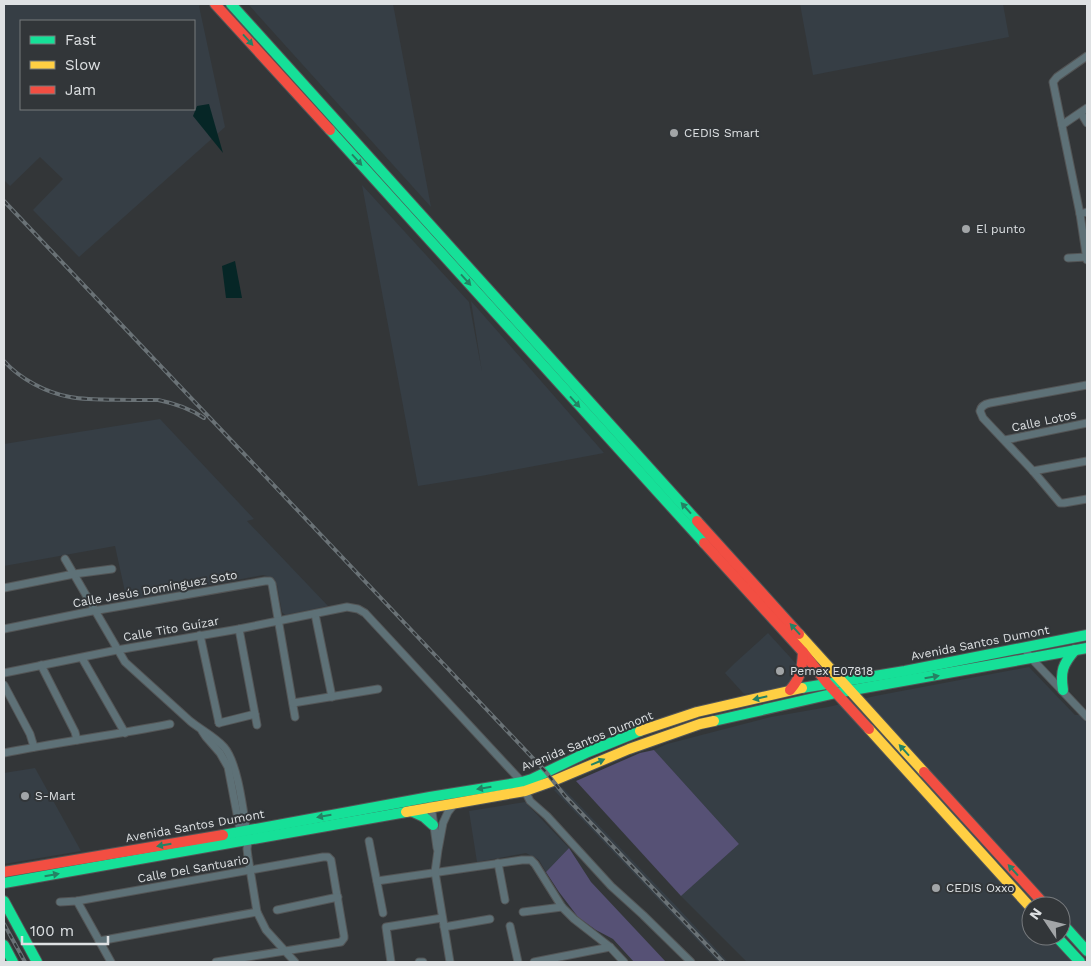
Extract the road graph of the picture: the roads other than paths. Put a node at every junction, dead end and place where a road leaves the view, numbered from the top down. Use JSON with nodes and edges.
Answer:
{"nodes":[{"id":1,"x":215,"y":4,"type":"edge"},
{"id":2,"x":231,"y":4,"type":"edge"},
{"id":3,"x":1087,"y":56,"type":"edge"},
{"id":4,"x":1084,"y":110,"type":"edge"},
{"id":5,"x":1087,"y":123,"type":"edge"},
{"id":6,"x":1062,"y":125,"type":"junction"},
{"id":7,"x":395,"y":185,"type":"junction"},
{"id":8,"x":388,"y":193,"type":"junction"},
{"id":9,"x":1084,"y":213,"type":"edge"},
{"id":10,"x":1068,"y":258,"type":"dead end"},
{"id":11,"x":1087,"y":258,"type":"edge"},
{"id":12,"x":1087,"y":387,"type":"edge"},
{"id":13,"x":1087,"y":423,"type":"edge"},
{"id":14,"x":1005,"y":440,"type":"junction"},
{"id":15,"x":1087,"y":461,"type":"edge"},
{"id":16,"x":1033,"y":471,"type":"junction"},
{"id":17,"x":1087,"y":499,"type":"edge"},
{"id":18,"x":65,"y":559,"type":"dead end"},
{"id":19,"x":112,"y":569,"type":"dead end"},
{"id":20,"x":74,"y":574,"type":"junction"},
{"id":21,"x":4,"y":588,"type":"edge"},
{"id":22,"x":95,"y":611,"type":"junction"},
{"id":23,"x":315,"y":614,"type":"junction"},
{"id":24,"x":279,"y":620,"type":"junction"},
{"id":25,"x":4,"y":629,"type":"edge"},
{"id":26,"x":239,"y":629,"type":"junction"},
{"id":27,"x":200,"y":634,"type":"junction"},
{"id":28,"x":1087,"y":635,"type":"edge"},
{"id":29,"x":1024,"y":648,"type":"junction"},
{"id":30,"x":1087,"y":648,"type":"edge"},
{"id":31,"x":117,"y":650,"type":"junction"},
{"id":32,"x":1075,"y":650,"type":"junction"},
{"id":33,"x":803,"y":652,"type":"junction"},
{"id":34,"x":82,"y":658,"type":"junction"},
{"id":35,"x":1032,"y":659,"type":"junction"},
{"id":36,"x":41,"y":665,"type":"junction"},
{"id":37,"x":4,"y":673,"type":"edge"},
{"id":38,"x":906,"y":676,"type":"junction"},
{"id":39,"x":842,"y":682,"type":"junction"},
{"id":40,"x":827,"y":683,"type":"junction"},
{"id":41,"x":4,"y":685,"type":"edge"},
{"id":42,"x":378,"y":689,"type":"dead end"},
{"id":43,"x":790,"y":690,"type":"junction"},
{"id":44,"x":849,"y":690,"type":"junction"},
{"id":45,"x":1063,"y":690,"type":"junction"},
{"id":46,"x":836,"y":693,"type":"junction"},
{"id":47,"x":332,"y":697,"type":"junction"},
{"id":48,"x":293,"y":703,"type":"junction"},
{"id":49,"x":255,"y":714,"type":"junction"},
{"id":50,"x":294,"y":717,"type":"dead end"},
{"id":51,"x":1087,"y":717,"type":"edge"},
{"id":52,"x":219,"y":723,"type":"junction"},
{"id":53,"x":170,"y":724,"type":"dead end"},
{"id":54,"x":257,"y":725,"type":"dead end"},
{"id":55,"x":125,"y":733,"type":"junction"},
{"id":56,"x":208,"y":735,"type":"junction"},
{"id":57,"x":77,"y":740,"type":"junction"},
{"id":58,"x":34,"y":747,"type":"junction"},
{"id":59,"x":4,"y":753,"type":"edge"},
{"id":60,"x":533,"y":784,"type":"junction"},
{"id":61,"x":430,"y":802,"type":"junction"},
{"id":62,"x":455,"y":803,"type":"junction"},
{"id":63,"x":410,"y":811,"type":"junction"},
{"id":64,"x":433,"y":825,"type":"junction"},
{"id":65,"x":245,"y":839,"type":"junction"},
{"id":66,"x":369,"y":841,"type":"dead end"},
{"id":67,"x":438,"y":850,"type":"junction"},
{"id":68,"x":498,"y":863,"type":"junction"},
{"id":69,"x":250,"y":871,"type":"junction"},
{"id":70,"x":4,"y":872,"type":"edge"},
{"id":71,"x":435,"y":872,"type":"junction"},
{"id":72,"x":377,"y":881,"type":"junction"},
{"id":73,"x":4,"y":883,"type":"edge"},
{"id":74,"x":1037,"y":896,"type":"edge"},
{"id":75,"x":338,"y":897,"type":"junction"},
{"id":76,"x":1021,"y":897,"type":"edge"},
{"id":77,"x":505,"y":900,"type":"dead end"},
{"id":78,"x":4,"y":901,"type":"edge"},
{"id":79,"x":77,"y":901,"type":"junction"},
{"id":80,"x":60,"y":902,"type":"dead end"},
{"id":81,"x":562,"y":907,"type":"junction"},
{"id":82,"x":277,"y":910,"type":"dead end"},
{"id":83,"x":258,"y":912,"type":"junction"},
{"id":84,"x":523,"y":912,"type":"dead end"},
{"id":85,"x":383,"y":913,"type":"dead end"},
{"id":86,"x":442,"y":918,"type":"junction"},
{"id":87,"x":490,"y":919,"type":"dead end"},
{"id":88,"x":510,"y":926,"type":"dead end"},
{"id":89,"x":444,"y":927,"type":"junction"},
{"id":90,"x":1071,"y":933,"type":"edge"},
{"id":91,"x":99,"y":941,"type":"junction"},
{"id":92,"x":4,"y":945,"type":"edge"},
{"id":93,"x":1065,"y":946,"type":"edge"},
{"id":94,"x":610,"y":948,"type":"junction"},
{"id":95,"x":284,"y":950,"type":"junction"},
{"id":96,"x":1087,"y":951,"type":"edge"},
{"id":97,"x":583,"y":953,"type":"junction"},
{"id":98,"x":13,"y":962,"type":"edge"},
{"id":99,"x":37,"y":962,"type":"edge"},
{"id":100,"x":111,"y":962,"type":"edge"},
{"id":101,"x":216,"y":962,"type":"edge"},
{"id":102,"x":295,"y":962,"type":"edge"},
{"id":103,"x":391,"y":962,"type":"edge"},
{"id":104,"x":419,"y":962,"type":"edge"},
{"id":105,"x":423,"y":962,"type":"edge"},
{"id":106,"x":450,"y":962,"type":"edge"},
{"id":107,"x":518,"y":962,"type":"edge"},
{"id":108,"x":534,"y":962,"type":"edge"},
{"id":109,"x":584,"y":962,"type":"edge"},
{"id":110,"x":624,"y":962,"type":"edge"},
{"id":111,"x":691,"y":962,"type":"edge"},
{"id":112,"x":1080,"y":962,"type":"edge"}],
"edges":[{"from":1,"to":8,"type":"main road","one_way":true},
{"from":2,"to":7,"type":"main road"},
{"from":3,"to":6,"type":"street"},
{"from":4,"to":5,"type":"street"},
{"from":4,"to":6,"type":"street"},
{"from":6,"to":9,"type":"street"},
{"from":7,"to":8,"type":"main road"},
{"from":39,"to":7,"type":"main road","one_way":true},
{"from":8,"to":33,"type":"main road","one_way":true},
{"from":9,"to":11,"type":"street"},
{"from":10,"to":11,"type":"street"},
{"from":12,"to":14,"type":"street"},
{"from":13,"to":14,"type":"street","name":"Calle Lotos"},
{"from":14,"to":16,"type":"street"},
{"from":15,"to":16,"type":"street"},
{"from":16,"to":17,"type":"street"},
{"from":18,"to":20,"type":"street"},
{"from":19,"to":20,"type":"street"},
{"from":20,"to":21,"type":"street"},
{"from":20,"to":22,"type":"street"},
{"from":22,"to":24,"type":"street","name":"Calle Jesús Domínguez Soto"},
{"from":22,"to":25,"type":"street","name":"Calle Jesús Domínguez Soto"},
{"from":22,"to":31,"type":"street"},
{"from":23,"to":24,"type":"street","name":"Calle Tito Guízar"},
{"from":23,"to":47,"type":"street"},
{"from":23,"to":60,"type":"street","name":"Calle Tito Guízar"},
{"from":24,"to":26,"type":"street","name":"Calle Tito Guízar"},
{"from":24,"to":48,"type":"street"},
{"from":26,"to":27,"type":"street","name":"Calle Tito Guízar"},
{"from":26,"to":49,"type":"street"},
{"from":27,"to":31,"type":"street","name":"Calle Tito Guízar"},
{"from":27,"to":52,"type":"street"},
{"from":28,"to":29,"type":"main road","name":"Avenida Santos Dumont"},
{"from":29,"to":35,"type":"street"},
{"from":29,"to":38,"type":"main road","name":"Avenida Santos Dumont"},
{"from":30,"to":32,"type":"main road","name":"Avenida Santos Dumont"},
{"from":31,"to":34,"type":"street","name":"Calle Tito Guízar"},
{"from":31,"to":56,"type":"street"},
{"from":32,"to":35,"type":"main road","name":"Avenida Santos Dumont"},
{"from":32,"to":45,"type":"main road"},
{"from":33,"to":40,"type":"main road"},
{"from":33,"to":43,"type":"main road"},
{"from":34,"to":36,"type":"street","name":"Calle Tito Guízar"},
{"from":34,"to":55,"type":"street"},
{"from":38,"to":35,"type":"main road","name":"Avenida Santos Dumont","one_way":true},
{"from":35,"to":45,"type":"street"},
{"from":36,"to":37,"type":"street","name":"Calle Tito Guízar"},
{"from":36,"to":57,"type":"street"},
{"from":38,"to":39,"type":"main road","name":"Avenida Santos Dumont"},
{"from":38,"to":44,"type":"main road","name":"Avenida Santos Dumont"},
{"from":39,"to":40,"type":"main road","name":"Avenida Santos Dumont"},
{"from":39,"to":44,"type":"main road"},
{"from":40,"to":43,"type":"main road","name":"Avenida Santos Dumont"},
{"from":40,"to":46,"type":"main road"},
{"from":41,"to":58,"type":"street"},
{"from":42,"to":47,"type":"street"},
{"from":43,"to":60,"type":"main road","name":"Avenida Santos Dumont","one_way":true},
{"from":44,"to":46,"type":"main road","name":"Avenida Santos Dumont"},
{"from":74,"to":44,"type":"main road","one_way":true},
{"from":45,"to":51,"type":"street"},
{"from":60,"to":46,"type":"main road","name":"Avenida Santos Dumont","one_way":true},
{"from":46,"to":76,"type":"main road"},
{"from":47,"to":48,"type":"street"},
{"from":48,"to":50,"type":"street"},
{"from":49,"to":52,"type":"street"},
{"from":49,"to":54,"type":"street"},
{"from":52,"to":56,"type":"street"},
{"from":53,"to":55,"type":"street"},
{"from":55,"to":57,"type":"street"},
{"from":56,"to":65,"type":"street"},
{"from":57,"to":58,"type":"street"},
{"from":58,"to":59,"type":"street"},
{"from":60,"to":61,"type":"main road","name":"Avenida Santos Dumont","one_way":true},
{"from":60,"to":62,"type":"main road","name":"Avenida Santos Dumont"},
{"from":60,"to":111,"type":"street"},
{"from":61,"to":62,"type":"main road","name":"Avenida Santos Dumont"},
{"from":61,"to":63,"type":"main road","name":"Avenida Santos Dumont"},
{"from":61,"to":64,"type":"street"},
{"from":61,"to":65,"type":"main road","name":"Avenida Santos Dumont","one_way":true},
{"from":62,"to":67,"type":"street"},
{"from":63,"to":64,"type":"main road"},
{"from":63,"to":65,"type":"main road","name":"Avenida Santos Dumont"},
{"from":64,"to":67,"type":"street"},
{"from":65,"to":69,"type":"street"},
{"from":65,"to":70,"type":"main road","name":"Avenida Santos Dumont","one_way":true},
{"from":73,"to":65,"type":"main road","one_way":true},
{"from":66,"to":72,"type":"street"},
{"from":67,"to":71,"type":"street"},
{"from":68,"to":71,"type":"street"},
{"from":68,"to":77,"type":"street"},
{"from":68,"to":81,"type":"street"},
{"from":69,"to":75,"type":"street","name":"Calle Del Santuario"},
{"from":69,"to":79,"type":"street","name":"Calle Del Santuario"},
{"from":69,"to":83,"type":"street"},
{"from":71,"to":72,"type":"street"},
{"from":71,"to":86,"type":"street"},
{"from":72,"to":85,"type":"street"},
{"from":75,"to":82,"type":"street"},
{"from":75,"to":95,"type":"street"},
{"from":78,"to":99,"type":"main road"},
{"from":79,"to":80,"type":"street","name":"Calle Del Santuario"},
{"from":79,"to":91,"type":"street"},
{"from":81,"to":84,"type":"street"},
{"from":81,"to":94,"type":"street"},
{"from":83,"to":91,"type":"street"},
{"from":83,"to":95,"type":"street"},
{"from":86,"to":89,"type":"street"},
{"from":86,"to":103,"type":"street"},
{"from":87,"to":89,"type":"street"},
{"from":88,"to":107,"type":"street"},
{"from":89,"to":106,"type":"street"},
{"from":90,"to":96,"type":"main road"},
{"from":91,"to":100,"type":"street"},
{"from":92,"to":98,"type":"main road"},
{"from":93,"to":112,"type":"main road"},
{"from":94,"to":97,"type":"street"},
{"from":94,"to":110,"type":"street"},
{"from":95,"to":101,"type":"street"},
{"from":95,"to":102,"type":"street"},
{"from":97,"to":108,"type":"street"},
{"from":97,"to":109,"type":"street"},
{"from":104,"to":105,"type":"street"}]}
